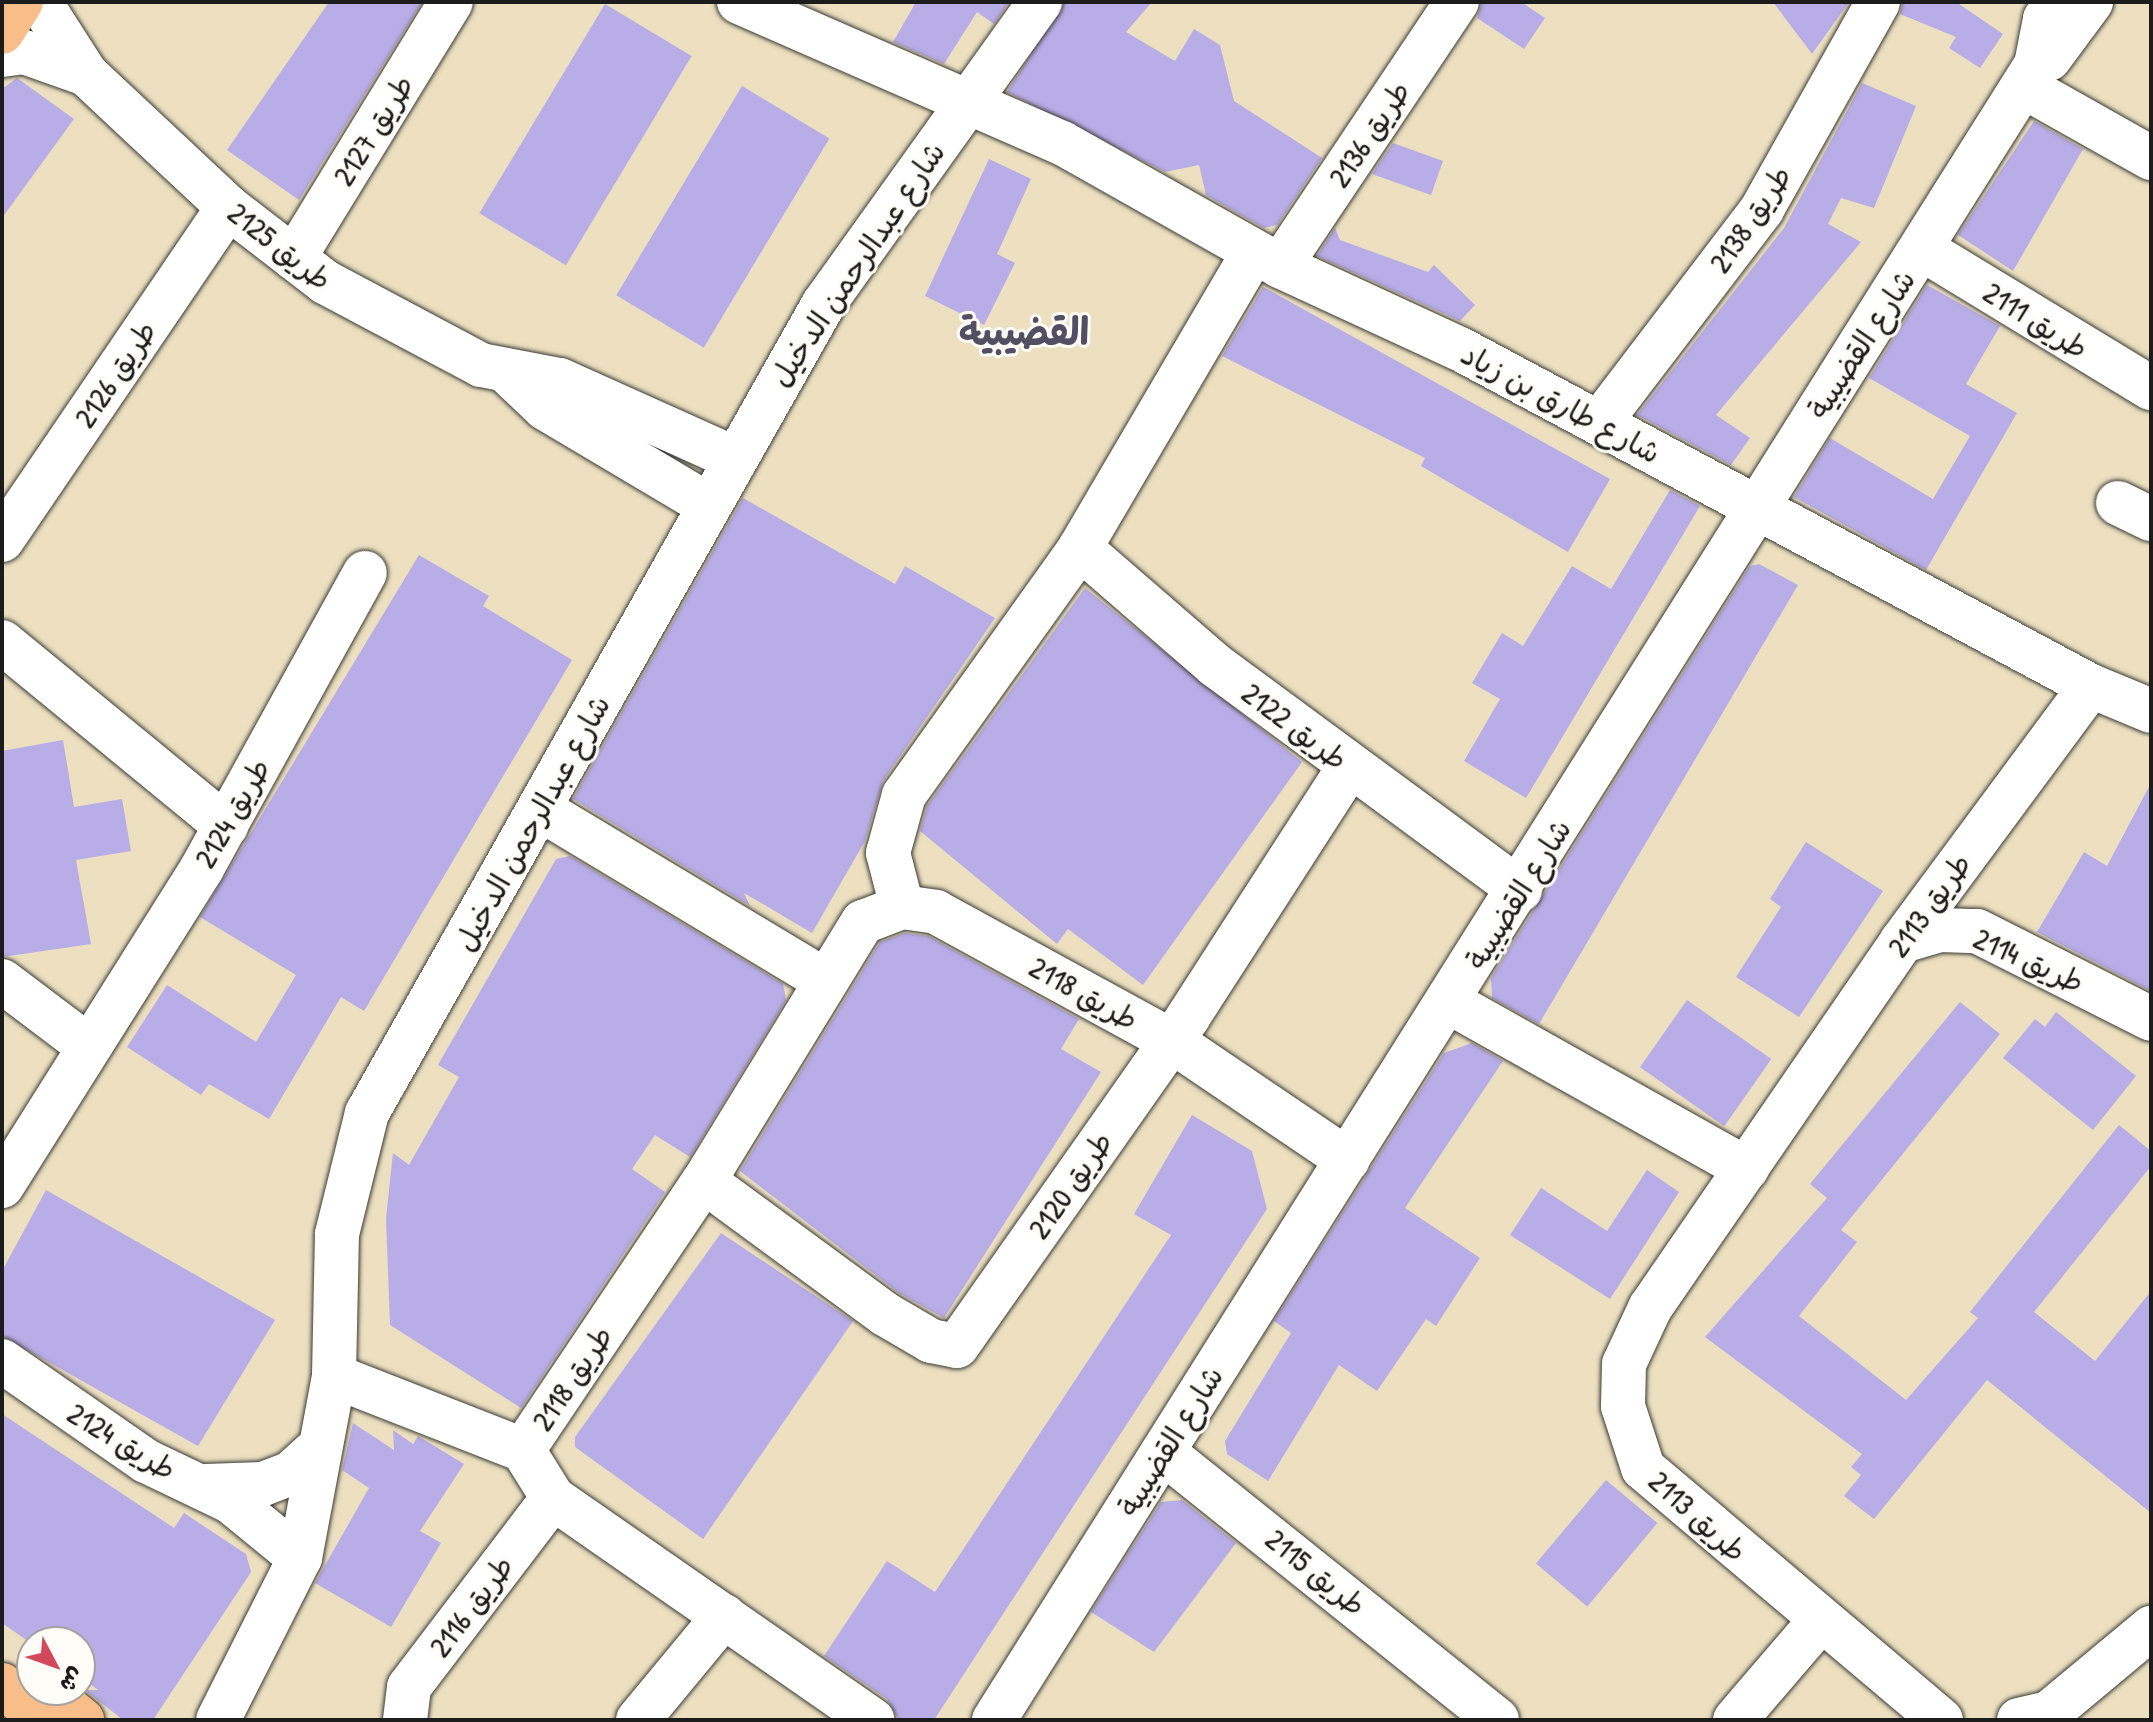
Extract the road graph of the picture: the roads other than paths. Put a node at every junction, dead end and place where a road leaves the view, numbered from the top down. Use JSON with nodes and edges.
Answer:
{"nodes":[{"id":1,"x":21,"y":2,"type":"edge"},
{"id":2,"x":40,"y":2,"type":"edge"},
{"id":3,"x":451,"y":2,"type":"edge"},
{"id":4,"x":739,"y":2,"type":"edge"},
{"id":5,"x":1040,"y":2,"type":"edge"},
{"id":6,"x":1457,"y":2,"type":"edge"},
{"id":7,"x":1878,"y":2,"type":"edge"},
{"id":8,"x":2056,"y":12,"type":"edge"},
{"id":9,"x":2,"y":32,"type":"edge"},
{"id":10,"x":2,"y":55,"type":"edge"},
{"id":11,"x":86,"y":74,"type":"junction"},
{"id":12,"x":2029,"y":75,"type":"junction"},
{"id":13,"x":967,"y":103,"type":"junction"},
{"id":14,"x":2151,"y":158,"type":"edge"},
{"id":15,"x":228,"y":207,"type":"junction"},
{"id":16,"x":1922,"y":249,"type":"junction"},
{"id":17,"x":294,"y":258,"type":"junction"},
{"id":18,"x":1267,"y":259,"type":"junction"},
{"id":19,"x":505,"y":370,"type":"junction"},
{"id":20,"x":2151,"y":388,"type":"edge"},
{"id":21,"x":1600,"y":422,"type":"junction"},
{"id":22,"x":731,"y":457,"type":"junction"},
{"id":23,"x":705,"y":503,"type":"junction"},
{"id":24,"x":1757,"y":506,"type":"junction"},
{"id":25,"x":2,"y":540,"type":"edge"},
{"id":26,"x":1080,"y":548,"type":"junction"},
{"id":27,"x":365,"y":573,"type":"dead end"},
{"id":28,"x":2,"y":642,"type":"edge"},
{"id":29,"x":2091,"y":686,"type":"junction"},
{"id":30,"x":2151,"y":711,"type":"edge"},
{"id":31,"x":1349,"y":767,"type":"junction"},
{"id":32,"x":543,"y":811,"type":"junction"},
{"id":33,"x":226,"y":826,"type":"junction"},
{"id":34,"x":1520,"y":890,"type":"junction"},
{"id":35,"x":902,"y":907,"type":"junction"},
{"id":36,"x":1902,"y":941,"type":"junction"},
{"id":37,"x":824,"y":980,"type":"junction"},
{"id":38,"x":2,"y":981,"type":"edge"},
{"id":39,"x":1451,"y":1003,"type":"junction"},
{"id":40,"x":2151,"y":1019,"type":"edge"},
{"id":41,"x":1172,"y":1041,"type":"junction"},
{"id":42,"x":88,"y":1046,"type":"junction"},
{"id":43,"x":1348,"y":1160,"type":"junction"},
{"id":44,"x":1747,"y":1169,"type":"junction"},
{"id":45,"x":704,"y":1181,"type":"junction"},
{"id":46,"x":2,"y":1186,"type":"edge"},
{"id":47,"x":2,"y":1361,"type":"edge"},
{"id":48,"x":334,"y":1376,"type":"junction"},
{"id":49,"x":318,"y":1449,"type":"junction"},
{"id":50,"x":523,"y":1450,"type":"junction"},
{"id":51,"x":1163,"y":1452,"type":"junction"},
{"id":52,"x":206,"y":1486,"type":"junction"},
{"id":53,"x":553,"y":1498,"type":"junction"},
{"id":54,"x":300,"y":1558,"type":"junction"},
{"id":55,"x":724,"y":1616,"type":"junction"},
{"id":56,"x":1818,"y":1623,"type":"junction"},
{"id":57,"x":2147,"y":1643,"type":"edge"},
{"id":58,"x":2,"y":1685,"type":"edge"},
{"id":59,"x":65,"y":1706,"type":"edge"},
{"id":60,"x":1471,"y":1712,"type":"edge"},
{"id":61,"x":2041,"y":1718,"type":"edge"},
{"id":62,"x":43,"y":1720,"type":"edge"},
{"id":63,"x":82,"y":1720,"type":"edge"},
{"id":64,"x":218,"y":1720,"type":"edge"},
{"id":65,"x":405,"y":1720,"type":"edge"},
{"id":66,"x":638,"y":1720,"type":"edge"},
{"id":67,"x":873,"y":1720,"type":"edge"},
{"id":68,"x":994,"y":1720,"type":"edge"},
{"id":69,"x":1735,"y":1720,"type":"edge"},
{"id":70,"x":1940,"y":1720,"type":"edge"}],
"edges":[{"from":1,"to":9,"type":"main road"},
{"from":2,"to":11,"type":"street","name":"طريق 2125"},
{"from":3,"to":17,"type":"street","name":"طريق 2127"},
{"from":4,"to":13,"type":"street"},
{"from":5,"to":13,"type":"street","name":"شارع عبدالرحمن الدخيل"},
{"from":6,"to":18,"type":"street","name":"طريق 2136"},
{"from":7,"to":21,"type":"street","name":"طريق 2138"},
{"from":8,"to":12,"type":"street","name":"شارع القضيبية"},
{"from":10,"to":11,"type":"street","name":"طريق 2125"},
{"from":11,"to":15,"type":"street","name":"طريق 2125"},
{"from":12,"to":14,"type":"street"},
{"from":12,"to":16,"type":"street","name":"شارع القضيبية"},
{"from":13,"to":18,"type":"street","name":"شارع طارق بن زياد"},
{"from":13,"to":22,"type":"street","name":"شارع عبدالرحمن الدخيل"},
{"from":15,"to":17,"type":"street","name":"طريق 2125"},
{"from":15,"to":25,"type":"street","name":"طريق 2126"},
{"from":16,"to":20,"type":"street","name":"طريق 2111"},
{"from":16,"to":24,"type":"street","name":"شارع القضيبية"},
{"from":17,"to":19,"type":"street","name":"طريق 2125"},
{"from":18,"to":21,"type":"street","name":"شارع طارق بن زياد"},
{"from":18,"to":26,"type":"street"},
{"from":19,"to":22,"type":"street","name":"طريق 2125"},
{"from":19,"to":23,"type":"street","name":"طريق 2125"},
{"from":21,"to":24,"type":"street","name":"شارع طارق بن زياد"},
{"from":22,"to":23,"type":"street","name":"شارع عبدالرحمن الدخيل"},
{"from":23,"to":32,"type":"street","name":"شارع عبدالرحمن الدخيل"},
{"from":24,"to":29,"type":"street","name":"شارع طارق بن زياد"},
{"from":24,"to":34,"type":"street","name":"شارع القضيبية"},
{"from":26,"to":31,"type":"street","name":"طريق 2122"},
{"from":26,"to":35,"type":"street"},
{"from":27,"to":33,"type":"street","name":"طريق 2124"},
{"from":28,"to":33,"type":"street"},
{"from":29,"to":30,"type":"street","name":"شارع طارق بن زياد"},
{"from":29,"to":36,"type":"street","name":"طريق 2113"},
{"from":31,"to":34,"type":"street","name":"طريق 2122"},
{"from":31,"to":41,"type":"street","name":"طريق 2120"},
{"from":32,"to":37,"type":"street"},
{"from":32,"to":48,"type":"street","name":"شارع عبدالرحمن الدخيل"},
{"from":33,"to":42,"type":"street","name":"طريق 2124"},
{"from":34,"to":39,"type":"street","name":"شارع القضيبية"},
{"from":35,"to":37,"type":"street","name":"طريق 2118"},
{"from":35,"to":41,"type":"street","name":"طريق 2118"},
{"from":36,"to":40,"type":"street","name":"طريق 2114"},
{"from":36,"to":44,"type":"street","name":"طريق 2113"},
{"from":37,"to":45,"type":"street","name":"طريق 2118"},
{"from":38,"to":42,"type":"street"},
{"from":39,"to":43,"type":"street","name":"شارع القضيبية"},
{"from":39,"to":44,"type":"street"},
{"from":41,"to":43,"type":"street","name":"طريق 2118"},
{"from":41,"to":45,"type":"street","name":"طريق 2120"},
{"from":42,"to":46,"type":"street","name":"طريق 2124"},
{"from":43,"to":51,"type":"street","name":"شارع القضيبية"},
{"from":44,"to":56,"type":"street","name":"طريق 2113"},
{"from":45,"to":50,"type":"street","name":"طريق 2118"},
{"from":47,"to":52,"type":"street","name":"طريق 2124"},
{"from":48,"to":49,"type":"street","name":"شارع عبدالرحمن الدخيل"},
{"from":48,"to":50,"type":"street"},
{"from":49,"to":52,"type":"street","name":"طريق 2124"},
{"from":49,"to":54,"type":"street","name":"شارع عبدالرحمن الدخيل"},
{"from":50,"to":53,"type":"street"},
{"from":51,"to":60,"type":"street","name":"طريق 2115"},
{"from":51,"to":68,"type":"street","name":"شارع القضيبية"},
{"from":52,"to":54,"type":"street","name":"طريق 2124"},
{"from":53,"to":55,"type":"street"},
{"from":53,"to":65,"type":"street","name":"طريق 2116"},
{"from":54,"to":64,"type":"street","name":"شارع عبدالرحمن الدخيل"},
{"from":55,"to":66,"type":"street"},
{"from":55,"to":67,"type":"street"},
{"from":56,"to":69,"type":"street"},
{"from":56,"to":70,"type":"street","name":"طريق 2113"},
{"from":57,"to":61,"type":"street"},
{"from":58,"to":62,"type":"main road"},
{"from":59,"to":63,"type":"main road"}]}
